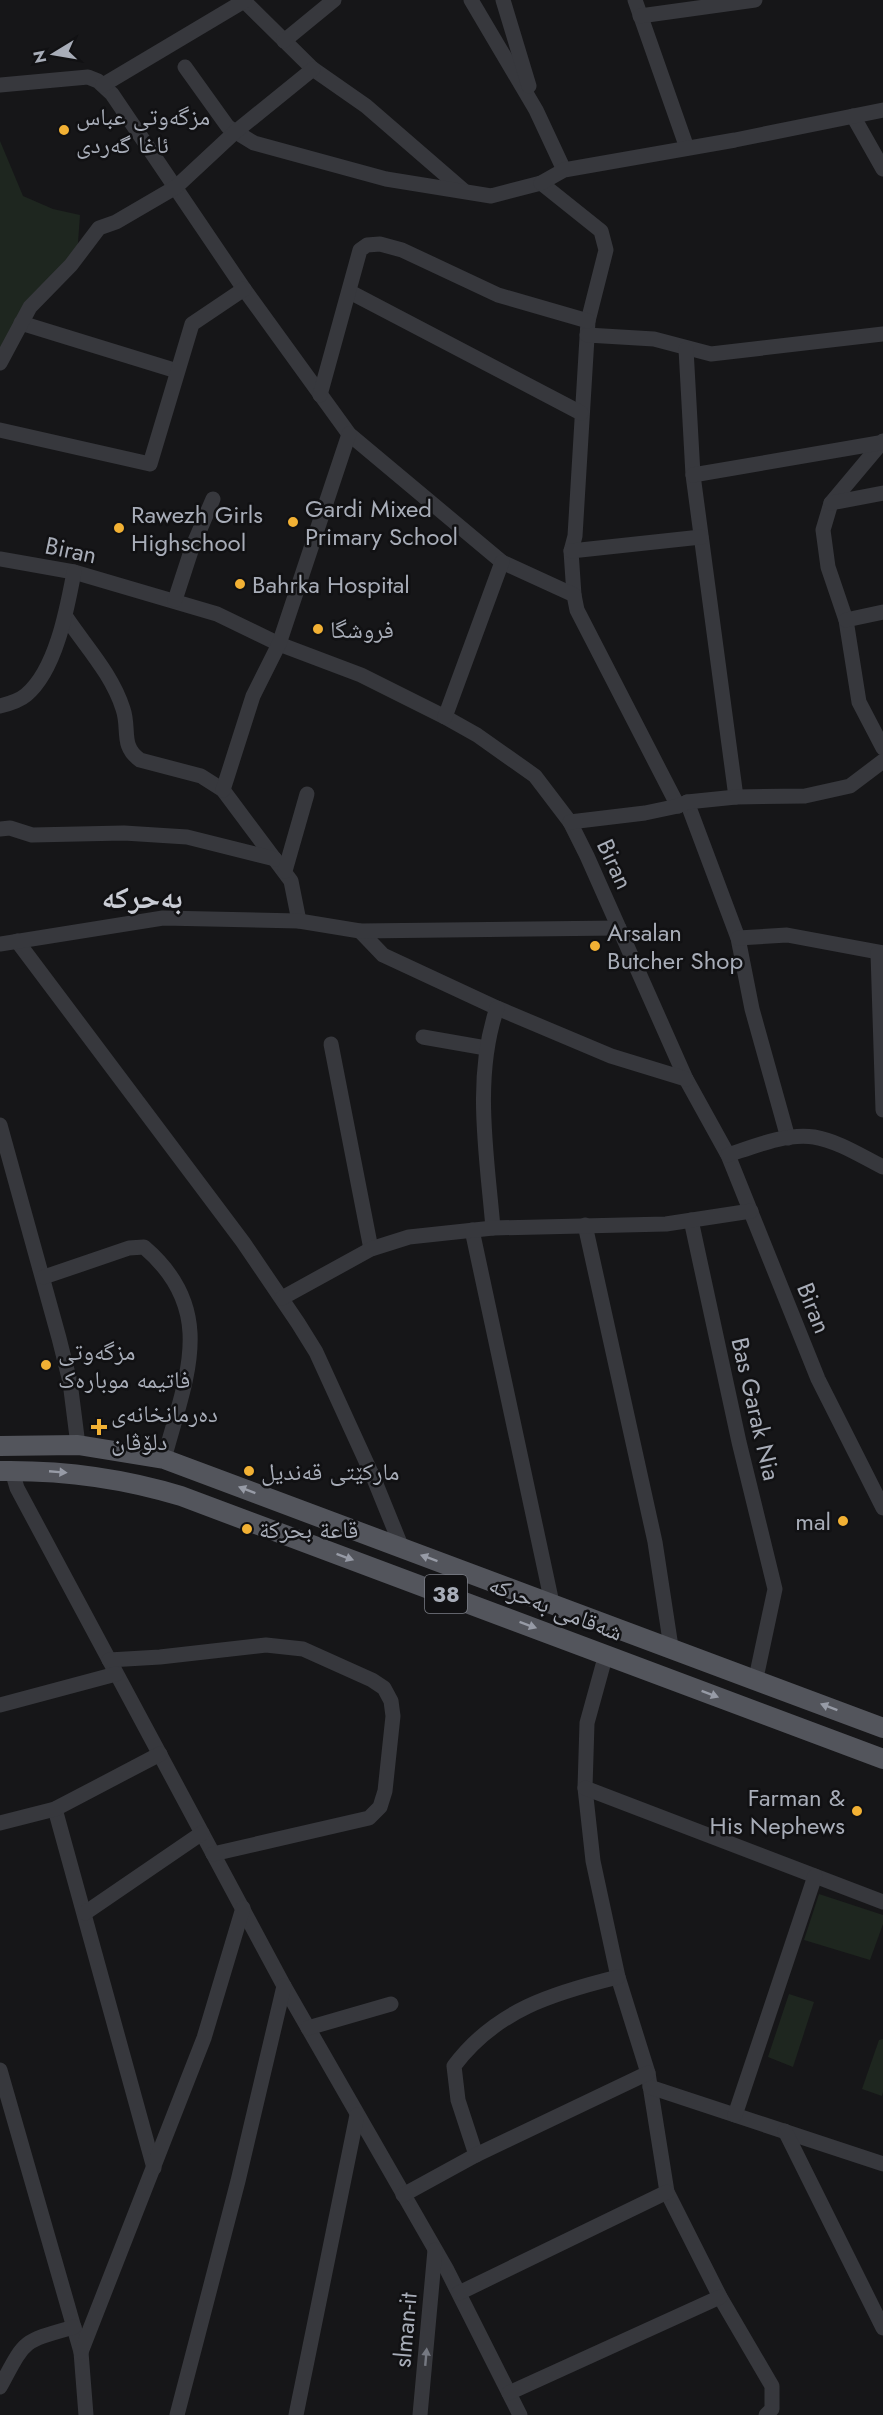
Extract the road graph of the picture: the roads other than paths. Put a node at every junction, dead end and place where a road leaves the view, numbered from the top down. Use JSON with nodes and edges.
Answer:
{"nodes":[{"id":1,"x":334,"y":0,"type":"edge"},
{"id":2,"x":471,"y":0,"type":"edge"},
{"id":3,"x":503,"y":0,"type":"edge"},
{"id":4,"x":635,"y":0,"type":"edge"},
{"id":5,"x":747,"y":0,"type":"edge"},
{"id":6,"x":244,"y":1,"type":"edge"},
{"id":7,"x":640,"y":16,"type":"junction"},
{"id":8,"x":284,"y":41,"type":"junction"},
{"id":9,"x":185,"y":68,"type":"dead end"},
{"id":10,"x":313,"y":69,"type":"junction"},
{"id":11,"x":0,"y":85,"type":"edge"},
{"id":12,"x":103,"y":86,"type":"junction"},
{"id":13,"x":536,"y":110,"type":"junction"},
{"id":14,"x":883,"y":110,"type":"edge"},
{"id":15,"x":853,"y":116,"type":"junction"},
{"id":16,"x":234,"y":133,"type":"junction"},
{"id":17,"x":687,"y":147,"type":"junction"},
{"id":18,"x":883,"y":169,"type":"edge"},
{"id":19,"x":564,"y":170,"type":"junction"},
{"id":20,"x":541,"y":183,"type":"junction"},
{"id":21,"x":176,"y":187,"type":"junction"},
{"id":22,"x":463,"y":190,"type":"junction"},
{"id":23,"x":244,"y":289,"type":"junction"},
{"id":24,"x":350,"y":292,"type":"junction"},
{"id":25,"x":21,"y":323,"type":"junction"},
{"id":26,"x":588,"y":328,"type":"junction"},
{"id":27,"x":883,"y":334,"type":"edge"},
{"id":28,"x":686,"y":349,"type":"junction"},
{"id":29,"x":0,"y":363,"type":"edge"},
{"id":30,"x":177,"y":371,"type":"junction"},
{"id":31,"x":320,"y":395,"type":"junction"},
{"id":32,"x":581,"y":413,"type":"junction"},
{"id":33,"x":0,"y":430,"type":"edge"},
{"id":34,"x":349,"y":434,"type":"junction"},
{"id":35,"x":881,"y":442,"type":"edge"},
{"id":36,"x":693,"y":475,"type":"junction"},
{"id":37,"x":883,"y":493,"type":"edge"},
{"id":38,"x":213,"y":499,"type":"dead end"},
{"id":39,"x":831,"y":503,"type":"junction"},
{"id":40,"x":701,"y":537,"type":"junction"},
{"id":41,"x":571,"y":551,"type":"junction"},
{"id":42,"x":0,"y":559,"type":"edge"},
{"id":43,"x":502,"y":562,"type":"junction"},
{"id":44,"x":74,"y":572,"type":"junction"},
{"id":45,"x":574,"y":595,"type":"junction"},
{"id":46,"x":175,"y":600,"type":"junction"},
{"id":47,"x":883,"y":612,"type":"edge"},
{"id":48,"x":66,"y":617,"type":"junction"},
{"id":49,"x":846,"y":620,"type":"junction"},
{"id":50,"x":279,"y":644,"type":"junction"},
{"id":51,"x":0,"y":706,"type":"edge"},
{"id":52,"x":445,"y":717,"type":"junction"},
{"id":53,"x":883,"y":748,"type":"edge"},
{"id":54,"x":883,"y":761,"type":"edge"},
{"id":55,"x":223,"y":790,"type":"junction"},
{"id":56,"x":307,"y":794,"type":"dead end"},
{"id":57,"x":736,"y":797,"type":"junction"},
{"id":58,"x":682,"y":804,"type":"junction"},
{"id":59,"x":570,"y":822,"type":"junction"},
{"id":60,"x":0,"y":829,"type":"edge"},
{"id":61,"x":275,"y":859,"type":"junction"},
{"id":62,"x":285,"y":872,"type":"junction"},
{"id":63,"x":299,"y":921,"type":"junction"},
{"id":64,"x":619,"y":928,"type":"junction"},
{"id":65,"x":360,"y":932,"type":"junction"},
{"id":66,"x":738,"y":938,"type":"junction"},
{"id":67,"x":16,"y":941,"type":"junction"},
{"id":68,"x":0,"y":944,"type":"edge"},
{"id":69,"x":881,"y":953,"type":"edge"},
{"id":70,"x":497,"y":1008,"type":"junction"},
{"id":71,"x":423,"y":1037,"type":"dead end"},
{"id":72,"x":331,"y":1044,"type":"dead end"},
{"id":73,"x":486,"y":1048,"type":"junction"},
{"id":74,"x":686,"y":1078,"type":"junction"},
{"id":75,"x":883,"y":1110,"type":"edge"},
{"id":76,"x":0,"y":1125,"type":"edge"},
{"id":77,"x":788,"y":1138,"type":"junction"},
{"id":78,"x":728,"y":1155,"type":"junction"},
{"id":79,"x":883,"y":1167,"type":"edge"},
{"id":80,"x":751,"y":1211,"type":"junction"},
{"id":81,"x":691,"y":1220,"type":"junction"},
{"id":82,"x":585,"y":1225,"type":"junction"},
{"id":83,"x":493,"y":1228,"type":"junction"},
{"id":84,"x":472,"y":1230,"type":"junction"},
{"id":85,"x":371,"y":1249,"type":"junction"},
{"id":86,"x":44,"y":1277,"type":"junction"},
{"id":87,"x":282,"y":1298,"type":"junction"},
{"id":88,"x":78,"y":1445,"type":"junction"},
{"id":89,"x":0,"y":1446,"type":"edge"},
{"id":90,"x":164,"y":1459,"type":"junction"},
{"id":91,"x":6,"y":1471,"type":"edge"},
{"id":92,"x":883,"y":1508,"type":"edge"},
{"id":93,"x":402,"y":1548,"type":"junction"},
{"id":94,"x":552,"y":1603,"type":"junction"},
{"id":95,"x":671,"y":1647,"type":"junction"},
{"id":96,"x":606,"y":1654,"type":"junction"},
{"id":97,"x":109,"y":1660,"type":"junction"},
{"id":98,"x":116,"y":1674,"type":"junction"},
{"id":99,"x":756,"y":1678,"type":"junction"},
{"id":100,"x":0,"y":1705,"type":"edge"},
{"id":101,"x":883,"y":1728,"type":"edge"},
{"id":102,"x":160,"y":1754,"type":"junction"},
{"id":103,"x":883,"y":1759,"type":"edge"},
{"id":104,"x":585,"y":1788,"type":"junction"},
{"id":105,"x":55,"y":1809,"type":"junction"},
{"id":106,"x":0,"y":1823,"type":"edge"},
{"id":107,"x":202,"y":1833,"type":"junction"},
{"id":108,"x":213,"y":1854,"type":"junction"},
{"id":109,"x":815,"y":1876,"type":"junction"},
{"id":110,"x":882,"y":1897,"type":"edge"},
{"id":111,"x":243,"y":1908,"type":"junction"},
{"id":112,"x":85,"y":1913,"type":"junction"},
{"id":113,"x":618,"y":1977,"type":"junction"},
{"id":114,"x":284,"y":1986,"type":"junction"},
{"id":115,"x":391,"y":2004,"type":"dead end"},
{"id":116,"x":308,"y":2028,"type":"junction"},
{"id":117,"x":0,"y":2074,"type":"edge"},
{"id":118,"x":649,"y":2080,"type":"junction"},
{"id":119,"x":357,"y":2115,"type":"junction"},
{"id":120,"x":735,"y":2115,"type":"junction"},
{"id":121,"x":786,"y":2131,"type":"junction"},
{"id":122,"x":476,"y":2155,"type":"junction"},
{"id":123,"x":883,"y":2164,"type":"edge"},
{"id":124,"x":154,"y":2168,"type":"junction"},
{"id":125,"x":667,"y":2192,"type":"junction"},
{"id":126,"x":403,"y":2195,"type":"junction"},
{"id":127,"x":435,"y":2250,"type":"junction"},
{"id":128,"x":459,"y":2293,"type":"junction"},
{"id":129,"x":720,"y":2297,"type":"junction"},
{"id":130,"x":74,"y":2327,"type":"junction"},
{"id":131,"x":883,"y":2328,"type":"edge"},
{"id":132,"x":81,"y":2352,"type":"junction"},
{"id":133,"x":0,"y":2387,"type":"edge"},
{"id":134,"x":509,"y":2393,"type":"junction"},
{"id":135,"x":86,"y":2415,"type":"edge"},
{"id":136,"x":177,"y":2415,"type":"edge"},
{"id":137,"x":296,"y":2415,"type":"edge"},
{"id":138,"x":420,"y":2415,"type":"edge"},
{"id":139,"x":520,"y":2415,"type":"edge"},
{"id":140,"x":766,"y":2415,"type":"edge"}],
"edges":[{"from":1,"to":8,"type":"street"},
{"from":2,"to":13,"type":"street"},
{"from":3,"to":13,"type":"street"},
{"from":4,"to":7,"type":"street"},
{"from":5,"to":7,"type":"street"},
{"from":6,"to":8,"type":"street"},
{"from":6,"to":12,"type":"street"},
{"from":7,"to":17,"type":"street"},
{"from":8,"to":10,"type":"street"},
{"from":9,"to":16,"type":"street"},
{"from":10,"to":16,"type":"street"},
{"from":10,"to":22,"type":"street"},
{"from":11,"to":12,"type":"street"},
{"from":12,"to":21,"type":"street"},
{"from":13,"to":19,"type":"street"},
{"from":14,"to":15,"type":"street"},
{"from":15,"to":17,"type":"street"},
{"from":15,"to":18,"type":"street"},
{"from":16,"to":21,"type":"street"},
{"from":16,"to":22,"type":"street"},
{"from":17,"to":19,"type":"street"},
{"from":19,"to":20,"type":"street"},
{"from":20,"to":22,"type":"street"},
{"from":20,"to":26,"type":"street"},
{"from":21,"to":23,"type":"street"},
{"from":21,"to":25,"type":"street"},
{"from":23,"to":30,"type":"street"},
{"from":23,"to":31,"type":"street"},
{"from":24,"to":26,"type":"street"},
{"from":24,"to":31,"type":"street"},
{"from":24,"to":32,"type":"street"},
{"from":25,"to":29,"type":"street"},
{"from":25,"to":30,"type":"street"},
{"from":26,"to":28,"type":"street"},
{"from":26,"to":32,"type":"street"},
{"from":27,"to":28,"type":"street"},
{"from":28,"to":36,"type":"street"},
{"from":30,"to":33,"type":"street"},
{"from":31,"to":34,"type":"street"},
{"from":32,"to":41,"type":"street"},
{"from":34,"to":43,"type":"street"},
{"from":34,"to":50,"type":"street"},
{"from":35,"to":36,"type":"street"},
{"from":35,"to":39,"type":"street"},
{"from":36,"to":40,"type":"street"},
{"from":37,"to":39,"type":"street"},
{"from":38,"to":46,"type":"street"},
{"from":39,"to":49,"type":"street"},
{"from":40,"to":41,"type":"street"},
{"from":40,"to":57,"type":"street"},
{"from":41,"to":45,"type":"street"},
{"from":42,"to":44,"type":"street","name":"Biran"},
{"from":43,"to":45,"type":"street"},
{"from":43,"to":52,"type":"street"},
{"from":44,"to":46,"type":"street","name":"Biran"},
{"from":44,"to":48,"type":"street"},
{"from":45,"to":58,"type":"street"},
{"from":46,"to":50,"type":"street","name":"Biran"},
{"from":47,"to":49,"type":"street"},
{"from":48,"to":51,"type":"street"},
{"from":48,"to":55,"type":"street"},
{"from":49,"to":53,"type":"street"},
{"from":50,"to":52,"type":"street","name":"Biran"},
{"from":50,"to":55,"type":"street"},
{"from":52,"to":59,"type":"street","name":"Biran"},
{"from":54,"to":57,"type":"street"},
{"from":55,"to":61,"type":"street"},
{"from":56,"to":62,"type":"street"},
{"from":57,"to":58,"type":"street"},
{"from":58,"to":59,"type":"street"},
{"from":58,"to":66,"type":"street"},
{"from":59,"to":64,"type":"street","name":"Biran"},
{"from":60,"to":61,"type":"street"},
{"from":61,"to":62,"type":"street"},
{"from":62,"to":63,"type":"street"},
{"from":63,"to":65,"type":"street"},
{"from":63,"to":67,"type":"street"},
{"from":64,"to":65,"type":"street"},
{"from":64,"to":74,"type":"street","name":"Biran"},
{"from":65,"to":70,"type":"street"},
{"from":66,"to":69,"type":"street"},
{"from":66,"to":77,"type":"street"},
{"from":67,"to":68,"type":"street"},
{"from":67,"to":87,"type":"street"},
{"from":69,"to":75,"type":"street"},
{"from":70,"to":73,"type":"street"},
{"from":70,"to":74,"type":"street"},
{"from":71,"to":73,"type":"street"},
{"from":72,"to":85,"type":"street"},
{"from":73,"to":83,"type":"street"},
{"from":74,"to":78,"type":"street","name":"Biran"},
{"from":76,"to":86,"type":"street"},
{"from":77,"to":78,"type":"street"},
{"from":77,"to":79,"type":"street"},
{"from":78,"to":80,"type":"street","name":"Biran"},
{"from":80,"to":81,"type":"street"},
{"from":80,"to":92,"type":"street","name":"Biran"},
{"from":81,"to":82,"type":"street"},
{"from":81,"to":99,"type":"street","name":"Bas Garak Nia"},
{"from":82,"to":83,"type":"street"},
{"from":82,"to":95,"type":"street"},
{"from":83,"to":84,"type":"street"},
{"from":84,"to":85,"type":"street"},
{"from":84,"to":94,"type":"street"},
{"from":85,"to":87,"type":"street"},
{"from":86,"to":88,"type":"street"},
{"from":86,"to":90,"type":"street"},
{"from":87,"to":93,"type":"street"},
{"from":88,"to":89,"type":"main road","name":"شەقامی بەحرکە","number":"38"},
{"from":88,"to":90,"type":"main road","name":"شەقامی بەحرکە","number":"38"},
{"from":93,"to":90,"type":"main road","name":"شەقامی بەحرکە","number":"38","one_way":true},
{"from":91,"to":96,"type":"main road","name":"شەقامی بەحرکە","number":"38","one_way":true},
{"from":91,"to":97,"type":"street"},
{"from":94,"to":93,"type":"main road","name":"شەقامی بەحرکە","number":"38","one_way":true},
{"from":94,"to":95,"type":"main road","name":"شەقامی بەحرکە","number":"38"},
{"from":95,"to":99,"type":"main road","name":"شەقامی بەحرکە","number":"38"},
{"from":96,"to":103,"type":"main road","name":"شەقامی بەحرکە","number":"38","one_way":true},
{"from":96,"to":104,"type":"street"},
{"from":97,"to":98,"type":"street"},
{"from":97,"to":108,"type":"street"},
{"from":98,"to":100,"type":"street"},
{"from":98,"to":102,"type":"street"},
{"from":101,"to":99,"type":"main road","name":"شەقامی بەحرکە","number":"38","one_way":true},
{"from":102,"to":105,"type":"street"},
{"from":102,"to":107,"type":"street"},
{"from":104,"to":109,"type":"street"},
{"from":104,"to":113,"type":"street"},
{"from":105,"to":106,"type":"street"},
{"from":105,"to":112,"type":"street"},
{"from":107,"to":108,"type":"street"},
{"from":107,"to":112,"type":"street"},
{"from":108,"to":111,"type":"street"},
{"from":109,"to":110,"type":"street"},
{"from":109,"to":120,"type":"street"},
{"from":111,"to":114,"type":"street"},
{"from":111,"to":124,"type":"street"},
{"from":112,"to":124,"type":"street"},
{"from":113,"to":118,"type":"street"},
{"from":113,"to":122,"type":"street"},
{"from":114,"to":116,"type":"street"},
{"from":114,"to":136,"type":"street"},
{"from":115,"to":116,"type":"street"},
{"from":116,"to":119,"type":"street"},
{"from":117,"to":130,"type":"street"},
{"from":118,"to":120,"type":"street"},
{"from":118,"to":122,"type":"street"},
{"from":118,"to":125,"type":"street"},
{"from":119,"to":126,"type":"street"},
{"from":119,"to":137,"type":"street"},
{"from":120,"to":121,"type":"street"},
{"from":121,"to":123,"type":"street"},
{"from":121,"to":131,"type":"street"},
{"from":122,"to":126,"type":"street"},
{"from":124,"to":132,"type":"street"},
{"from":125,"to":128,"type":"street"},
{"from":125,"to":129,"type":"street"},
{"from":126,"to":127,"type":"street"},
{"from":127,"to":128,"type":"street"},
{"from":138,"to":127,"type":"street","name":"slman-it","one_way":true},
{"from":128,"to":134,"type":"street"},
{"from":129,"to":134,"type":"street"},
{"from":129,"to":140,"type":"street"},
{"from":130,"to":132,"type":"street"},
{"from":130,"to":133,"type":"street"},
{"from":132,"to":135,"type":"street"},
{"from":134,"to":139,"type":"street"}]}
